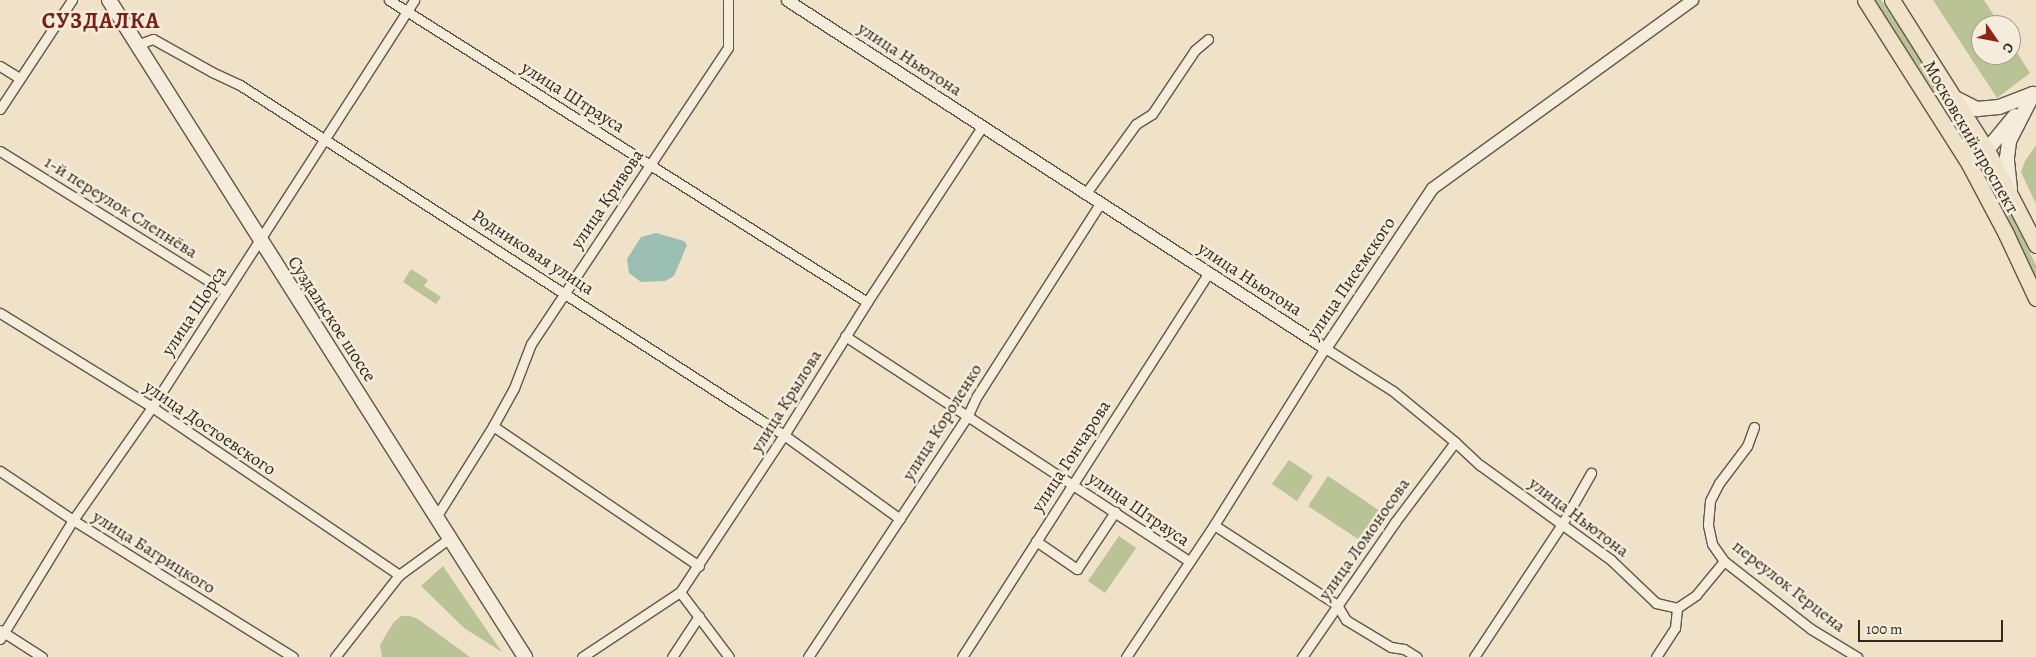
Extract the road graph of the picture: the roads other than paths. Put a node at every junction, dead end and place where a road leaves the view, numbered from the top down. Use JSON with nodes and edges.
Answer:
{"nodes":[{"id":1,"x":72,"y":0,"type":"edge"},
{"id":2,"x":109,"y":0,"type":"edge"},
{"id":3,"x":389,"y":0,"type":"edge"},
{"id":4,"x":414,"y":0,"type":"edge"},
{"id":5,"x":728,"y":0,"type":"edge"},
{"id":6,"x":787,"y":0,"type":"edge"},
{"id":7,"x":1692,"y":0,"type":"edge"},
{"id":8,"x":1865,"y":0,"type":"edge"},
{"id":9,"x":1892,"y":0,"type":"edge"},
{"id":10,"x":406,"y":12,"type":"junction"},
{"id":11,"x":1208,"y":39,"type":"dead end"},
{"id":12,"x":136,"y":45,"type":"junction"},
{"id":13,"x":0,"y":66,"type":"edge"},
{"id":14,"x":19,"y":78,"type":"junction"},
{"id":15,"x":2034,"y":92,"type":"edge"},
{"id":16,"x":1956,"y":98,"type":"junction"},
{"id":17,"x":0,"y":109,"type":"edge"},
{"id":18,"x":982,"y":126,"type":"junction"},
{"id":19,"x":326,"y":139,"type":"junction"},
{"id":20,"x":1987,"y":150,"type":"junction"},
{"id":21,"x":0,"y":151,"type":"edge"},
{"id":22,"x":650,"y":164,"type":"junction"},
{"id":23,"x":1969,"y":164,"type":"junction"},
{"id":24,"x":1086,"y":193,"type":"junction"},
{"id":25,"x":2012,"y":196,"type":"junction"},
{"id":26,"x":1101,"y":202,"type":"junction"},
{"id":27,"x":260,"y":241,"type":"junction"},
{"id":28,"x":2036,"y":245,"type":"edge"},
{"id":29,"x":1209,"y":272,"type":"junction"},
{"id":30,"x":225,"y":292,"type":"junction"},
{"id":31,"x":565,"y":292,"type":"junction"},
{"id":32,"x":2036,"y":298,"type":"edge"},
{"id":33,"x":867,"y":302,"type":"junction"},
{"id":34,"x":0,"y":313,"type":"edge"},
{"id":35,"x":845,"y":336,"type":"junction"},
{"id":36,"x":1325,"y":348,"type":"junction"},
{"id":37,"x":152,"y":407,"type":"junction"},
{"id":38,"x":967,"y":417,"type":"junction"},
{"id":39,"x":494,"y":426,"type":"junction"},
{"id":40,"x":1754,"y":427,"type":"dead end"},
{"id":41,"x":784,"y":435,"type":"junction"},
{"id":42,"x":1456,"y":442,"type":"junction"},
{"id":43,"x":0,"y":471,"type":"edge"},
{"id":44,"x":1592,"y":472,"type":"dead end"},
{"id":45,"x":1072,"y":484,"type":"junction"},
{"id":46,"x":1115,"y":512,"type":"junction"},
{"id":47,"x":436,"y":517,"type":"junction"},
{"id":48,"x":900,"y":519,"type":"junction"},
{"id":49,"x":73,"y":520,"type":"junction"},
{"id":50,"x":1562,"y":524,"type":"junction"},
{"id":51,"x":1214,"y":525,"type":"junction"},
{"id":52,"x":450,"y":538,"type":"junction"},
{"id":53,"x":1036,"y":541,"type":"junction"},
{"id":54,"x":1189,"y":561,"type":"junction"},
{"id":55,"x":1724,"y":561,"type":"junction"},
{"id":56,"x":699,"y":566,"type":"junction"},
{"id":57,"x":399,"y":575,"type":"junction"},
{"id":58,"x":680,"y":592,"type":"junction"},
{"id":59,"x":1337,"y":605,"type":"junction"},
{"id":60,"x":1676,"y":608,"type":"junction"},
{"id":61,"x":699,"y":616,"type":"junction"},
{"id":62,"x":2,"y":634,"type":"edge"},
{"id":63,"x":42,"y":657,"type":"edge"},
{"id":64,"x":292,"y":657,"type":"edge"},
{"id":65,"x":335,"y":657,"type":"edge"},
{"id":66,"x":525,"y":657,"type":"edge"},
{"id":67,"x":582,"y":657,"type":"edge"},
{"id":68,"x":672,"y":657,"type":"edge"},
{"id":69,"x":729,"y":657,"type":"edge"},
{"id":70,"x":808,"y":657,"type":"edge"},
{"id":71,"x":962,"y":657,"type":"edge"},
{"id":72,"x":1126,"y":657,"type":"edge"},
{"id":73,"x":1302,"y":657,"type":"edge"},
{"id":74,"x":1417,"y":657,"type":"edge"},
{"id":75,"x":1474,"y":657,"type":"edge"},
{"id":76,"x":1656,"y":657,"type":"edge"},
{"id":77,"x":1857,"y":657,"type":"edge"}],
"edges":[{"from":1,"to":14,"type":"street"},
{"from":2,"to":12,"type":"main road","name":"Суздальское шоссе"},
{"from":3,"to":10,"type":"street","name":"улица Штрауса"},
{"from":4,"to":10,"type":"street","name":"улица Щорса"},
{"from":5,"to":22,"type":"street","name":"улица Кривова"},
{"from":6,"to":18,"type":"street","name":"улица Ньютона"},
{"from":7,"to":36,"type":"street","name":"улица Писемского"},
{"from":8,"to":23,"type":"main road","name":"Московский проспект"},
{"from":9,"to":16,"type":"main road","name":"Московский проспект"},
{"from":10,"to":19,"type":"street","name":"улица Щорса"},
{"from":10,"to":22,"type":"street","name":"улица Штрауса"},
{"from":11,"to":24,"type":"street"},
{"from":12,"to":19,"type":"street","name":"Родниковая улица"},
{"from":12,"to":27,"type":"main road","name":"Суздальское шоссе"},
{"from":13,"to":14,"type":"street"},
{"from":14,"to":17,"type":"street"},
{"from":15,"to":16,"type":"main road"},
{"from":15,"to":20,"type":"main road"},
{"from":15,"to":25,"type":"main road"},
{"from":16,"to":20,"type":"main road","name":"Московский проспект"},
{"from":18,"to":24,"type":"street","name":"улица Ньютона"},
{"from":18,"to":33,"type":"street","name":"улица Крылова"},
{"from":19,"to":27,"type":"street","name":"улица Щорса"},
{"from":19,"to":31,"type":"street","name":"Родниковая улица"},
{"from":20,"to":23,"type":"main road"},
{"from":20,"to":25,"type":"main road","name":"Московский проспект"},
{"from":21,"to":30,"type":"street","name":"1-й переулок Слепнёва"},
{"from":22,"to":31,"type":"street","name":"улица Кривова"},
{"from":22,"to":33,"type":"street","name":"улица Штрауса"},
{"from":23,"to":32,"type":"main road","name":"Московский проспект"},
{"from":24,"to":26,"type":"street","name":"улица Ньютона"},
{"from":25,"to":28,"type":"main road","name":"Московский проспект"},
{"from":26,"to":29,"type":"street","name":"улица Ньютона"},
{"from":26,"to":38,"type":"street","name":"улица Короленко"},
{"from":27,"to":30,"type":"street","name":"улица Щорса"},
{"from":27,"to":47,"type":"main road","name":"Суздальское шоссе"},
{"from":29,"to":36,"type":"street","name":"улица Ньютона"},
{"from":29,"to":45,"type":"street","name":"улица Гончарова"},
{"from":30,"to":37,"type":"street","name":"улица Щорса"},
{"from":31,"to":39,"type":"street","name":"улица Кривова"},
{"from":31,"to":41,"type":"street","name":"Родниковая улица"},
{"from":33,"to":35,"type":"street","name":"улица Крылова"},
{"from":34,"to":37,"type":"street","name":"улица Достоевского"},
{"from":35,"to":38,"type":"street","name":"улица Штрауса"},
{"from":35,"to":41,"type":"street","name":"улица Крылова"},
{"from":36,"to":42,"type":"street","name":"улица Ньютона"},
{"from":36,"to":51,"type":"street","name":"улица Писемского"},
{"from":37,"to":49,"type":"street","name":"улица Щорса"},
{"from":37,"to":57,"type":"street","name":"улица Достоевского"},
{"from":38,"to":45,"type":"street","name":"улица Штрауса"},
{"from":38,"to":48,"type":"street","name":"улица Короленко"},
{"from":39,"to":47,"type":"street","name":"улица Кривова"},
{"from":39,"to":56,"type":"street"},
{"from":40,"to":55,"type":"street","name":"переулок Герцена"},
{"from":41,"to":48,"type":"street","name":"Родниковая улица"},
{"from":41,"to":56,"type":"street","name":"улица Крылова"},
{"from":42,"to":50,"type":"street","name":"улица Ньютона"},
{"from":42,"to":59,"type":"street","name":"улица Ломоносова"},
{"from":43,"to":49,"type":"street","name":"улица Багрицкого"},
{"from":44,"to":50,"type":"street"},
{"from":45,"to":46,"type":"street","name":"улица Штрауса"},
{"from":45,"to":53,"type":"street","name":"улица Гончарова"},
{"from":46,"to":53,"type":"street"},
{"from":46,"to":54,"type":"street","name":"улица Штрауса"},
{"from":47,"to":52,"type":"main road","name":"Суздальское шоссе"},
{"from":48,"to":70,"type":"street","name":"улица Короленко"},
{"from":49,"to":62,"type":"street","name":"улица Щорса"},
{"from":49,"to":64,"type":"street","name":"улица Багрицкого"},
{"from":50,"to":60,"type":"street","name":"улица Ньютона"},
{"from":50,"to":75,"type":"street"},
{"from":51,"to":54,"type":"street","name":"улица Писемского"},
{"from":51,"to":59,"type":"street","name":"улица Штрауса"},
{"from":52,"to":57,"type":"street"},
{"from":52,"to":66,"type":"main road","name":"Суздальское шоссе"},
{"from":53,"to":71,"type":"street","name":"улица Гончарова"},
{"from":54,"to":72,"type":"street","name":"улица Писемского"},
{"from":55,"to":60,"type":"street"},
{"from":55,"to":77,"type":"street","name":"переулок Герцена"},
{"from":56,"to":58,"type":"street","name":"улица Крылова"},
{"from":57,"to":65,"type":"street"},
{"from":58,"to":61,"type":"street"},
{"from":58,"to":67,"type":"street","name":"улица Крылова"},
{"from":59,"to":73,"type":"street","name":"улица Ломоносова"},
{"from":59,"to":74,"type":"street","name":"улица Штрауса"},
{"from":60,"to":76,"type":"street"},
{"from":61,"to":68,"type":"street"},
{"from":61,"to":69,"type":"street"},
{"from":62,"to":63,"type":"street"}]}
